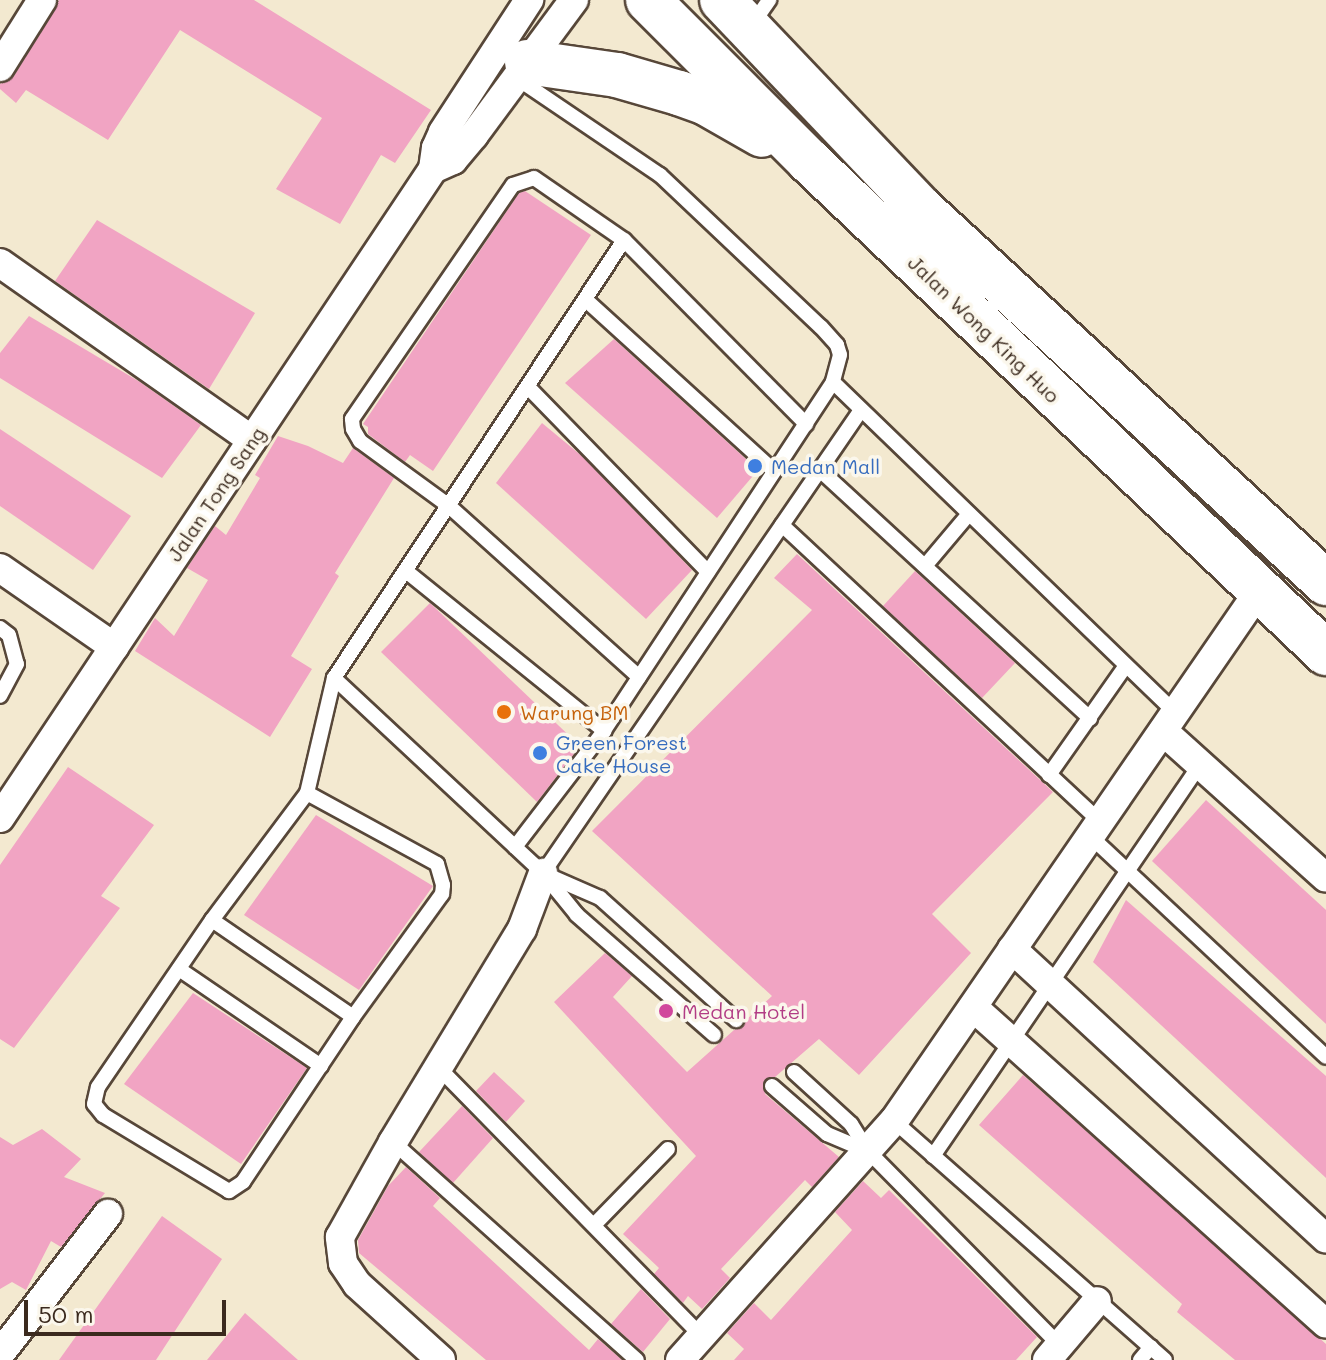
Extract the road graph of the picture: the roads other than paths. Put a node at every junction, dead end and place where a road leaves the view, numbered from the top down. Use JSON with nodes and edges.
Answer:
{"nodes":[{"id":1,"x":42,"y":0,"type":"edge"},
{"id":2,"x":529,"y":0,"type":"edge"},
{"id":3,"x":574,"y":0,"type":"edge"},
{"id":4,"x":648,"y":0,"type":"edge"},
{"id":5,"x":742,"y":8,"type":"edge"},
{"id":6,"x":0,"y":67,"type":"edge"},
{"id":7,"x":521,"y":70,"type":"junction"},
{"id":8,"x":809,"y":161,"type":"junction"},
{"id":9,"x":433,"y":169,"type":"junction"},
{"id":10,"x":624,"y":240,"type":"junction"},
{"id":11,"x":0,"y":263,"type":"edge"},
{"id":12,"x":586,"y":300,"type":"junction"},
{"id":13,"x":833,"y":382,"type":"junction"},
{"id":14,"x":528,"y":387,"type":"junction"},
{"id":15,"x":861,"y":410,"type":"junction"},
{"id":16,"x":806,"y":424,"type":"junction"},
{"id":17,"x":252,"y":440,"type":"junction"},
{"id":18,"x":820,"y":470,"type":"junction"},
{"id":19,"x":774,"y":471,"type":"junction"},
{"id":20,"x":449,"y":506,"type":"junction"},
{"id":21,"x":969,"y":514,"type":"junction"},
{"id":22,"x":782,"y":525,"type":"junction"},
{"id":23,"x":925,"y":566,"type":"junction"},
{"id":24,"x":0,"y":568,"type":"edge"},
{"id":25,"x":406,"y":571,"type":"junction"},
{"id":26,"x":708,"y":572,"type":"junction"},
{"id":27,"x":1326,"y":583,"type":"edge"},
{"id":28,"x":1259,"y":591,"type":"junction"},
{"id":29,"x":0,"y":628,"type":"edge"},
{"id":30,"x":114,"y":647,"type":"junction"},
{"id":31,"x":1326,"y":653,"type":"edge"},
{"id":32,"x":1125,"y":667,"type":"junction"},
{"id":33,"x":639,"y":677,"type":"junction"},
{"id":34,"x":334,"y":678,"type":"junction"},
{"id":35,"x":0,"y":696,"type":"edge"},
{"id":36,"x":1090,"y":718,"type":"junction"},
{"id":37,"x":1169,"y":721,"type":"junction"},
{"id":38,"x":604,"y":731,"type":"junction"},
{"id":39,"x":1200,"y":764,"type":"junction"},
{"id":40,"x":1049,"y":775,"type":"junction"},
{"id":41,"x":307,"y":793,"type":"junction"},
{"id":42,"x":2,"y":812,"type":"edge"},
{"id":43,"x":1095,"y":829,"type":"junction"},
{"id":44,"x":515,"y":847,"type":"junction"},
{"id":45,"x":1127,"y":871,"type":"junction"},
{"id":46,"x":543,"y":873,"type":"junction"},
{"id":47,"x":1326,"y":878,"type":"edge"},
{"id":48,"x":212,"y":920,"type":"junction"},
{"id":49,"x":1012,"y":949,"type":"junction"},
{"id":50,"x":179,"y":969,"type":"junction"},
{"id":51,"x":1050,"y":985,"type":"junction"},
{"id":52,"x":973,"y":1007,"type":"junction"},
{"id":53,"x":353,"y":1017,"type":"junction"},
{"id":54,"x":736,"y":1020,"type":"dead end"},
{"id":55,"x":714,"y":1035,"type":"dead end"},
{"id":56,"x":1012,"y":1041,"type":"junction"},
{"id":57,"x":1326,"y":1057,"type":"edge"},
{"id":58,"x":321,"y":1066,"type":"junction"},
{"id":59,"x":439,"y":1068,"type":"junction"},
{"id":60,"x":794,"y":1072,"type":"dead end"},
{"id":61,"x":772,"y":1086,"type":"dead end"},
{"id":62,"x":894,"y":1121,"type":"junction"},
{"id":63,"x":393,"y":1142,"type":"junction"},
{"id":64,"x":668,"y":1149,"type":"dead end"},
{"id":65,"x":868,"y":1151,"type":"junction"},
{"id":66,"x":933,"y":1156,"type":"junction"},
{"id":67,"x":108,"y":1214,"type":"dead end"},
{"id":68,"x":594,"y":1225,"type":"junction"},
{"id":69,"x":1326,"y":1239,"type":"edge"},
{"id":70,"x":1097,"y":1301,"type":"junction"},
{"id":71,"x":1326,"y":1324,"type":"edge"},
{"id":72,"x":701,"y":1336,"type":"junction"},
{"id":73,"x":1151,"y":1347,"type":"junction"},
{"id":74,"x":1053,"y":1353,"type":"edge"},
{"id":75,"x":0,"y":1354,"type":"edge"},
{"id":76,"x":441,"y":1360,"type":"edge"},
{"id":77,"x":637,"y":1360,"type":"edge"},
{"id":78,"x":680,"y":1360,"type":"edge"},
{"id":79,"x":1140,"y":1360,"type":"edge"},
{"id":80,"x":1165,"y":1360,"type":"edge"}],
"edges":[{"from":1,"to":6,"type":"street"},
{"from":2,"to":9,"type":"street","name":"Jalan Tong Sang"},
{"from":3,"to":7,"type":"street","name":"Jalan Tong Sang"},
{"from":4,"to":8,"type":"main road","name":"Jalan Wong King Huo"},
{"from":5,"to":27,"type":"main road"},
{"from":7,"to":8,"type":"main road"},
{"from":7,"to":9,"type":"street","name":"Jalan Tong Sang"},
{"from":7,"to":13,"type":"lane"},
{"from":8,"to":28,"type":"main road","name":"Jalan Wong King Huo"},
{"from":9,"to":17,"type":"street","name":"Jalan Tong Sang"},
{"from":10,"to":12,"type":"lane"},
{"from":10,"to":16,"type":"lane"},
{"from":10,"to":20,"type":"lane"},
{"from":11,"to":17,"type":"street"},
{"from":12,"to":14,"type":"lane"},
{"from":12,"to":19,"type":"lane"},
{"from":13,"to":15,"type":"lane"},
{"from":13,"to":16,"type":"lane"},
{"from":14,"to":20,"type":"lane"},
{"from":14,"to":26,"type":"lane"},
{"from":15,"to":18,"type":"lane"},
{"from":15,"to":21,"type":"lane"},
{"from":16,"to":19,"type":"lane"},
{"from":17,"to":30,"type":"street","name":"Jalan Tong Sang"},
{"from":18,"to":22,"type":"lane"},
{"from":18,"to":23,"type":"lane"},
{"from":19,"to":26,"type":"lane"},
{"from":20,"to":25,"type":"lane"},
{"from":20,"to":33,"type":"lane"},
{"from":21,"to":23,"type":"lane"},
{"from":21,"to":32,"type":"lane"},
{"from":22,"to":40,"type":"lane"},
{"from":22,"to":46,"type":"lane"},
{"from":23,"to":36,"type":"lane"},
{"from":24,"to":30,"type":"street"},
{"from":25,"to":34,"type":"lane"},
{"from":25,"to":38,"type":"lane"},
{"from":26,"to":33,"type":"lane"},
{"from":28,"to":31,"type":"main road","name":"Jalan Wong King Huo"},
{"from":28,"to":37,"type":"street"},
{"from":29,"to":35,"type":"lane"},
{"from":30,"to":42,"type":"street","name":"Jalan Tong Sang"},
{"from":32,"to":36,"type":"lane"},
{"from":32,"to":37,"type":"lane"},
{"from":33,"to":38,"type":"lane"},
{"from":34,"to":41,"type":"lane"},
{"from":34,"to":44,"type":"lane"},
{"from":36,"to":40,"type":"lane"},
{"from":37,"to":39,"type":"street"},
{"from":37,"to":43,"type":"street"},
{"from":38,"to":44,"type":"lane"},
{"from":39,"to":45,"type":"lane"},
{"from":39,"to":47,"type":"street"},
{"from":40,"to":43,"type":"lane"},
{"from":41,"to":48,"type":"lane"},
{"from":41,"to":53,"type":"lane"},
{"from":43,"to":45,"type":"lane"},
{"from":43,"to":49,"type":"street"},
{"from":44,"to":46,"type":"lane"},
{"from":45,"to":51,"type":"lane"},
{"from":45,"to":57,"type":"lane"},
{"from":46,"to":54,"type":"lane"},
{"from":46,"to":55,"type":"lane"},
{"from":46,"to":59,"type":"street"},
{"from":48,"to":50,"type":"lane"},
{"from":48,"to":53,"type":"lane"},
{"from":49,"to":51,"type":"street"},
{"from":49,"to":52,"type":"street"},
{"from":50,"to":58,"type":"lane"},
{"from":50,"to":58,"type":"lane"},
{"from":51,"to":56,"type":"lane"},
{"from":51,"to":69,"type":"street"},
{"from":52,"to":56,"type":"street"},
{"from":52,"to":62,"type":"street"},
{"from":53,"to":58,"type":"lane"},
{"from":56,"to":66,"type":"lane"},
{"from":56,"to":71,"type":"street"},
{"from":59,"to":63,"type":"street"},
{"from":59,"to":68,"type":"lane"},
{"from":60,"to":65,"type":"lane"},
{"from":61,"to":65,"type":"lane"},
{"from":62,"to":65,"type":"street"},
{"from":62,"to":66,"type":"lane"},
{"from":63,"to":76,"type":"street"},
{"from":63,"to":77,"type":"lane"},
{"from":64,"to":68,"type":"lane"},
{"from":65,"to":72,"type":"street"},
{"from":65,"to":74,"type":"lane"},
{"from":66,"to":70,"type":"lane"},
{"from":67,"to":75,"type":"street"},
{"from":68,"to":72,"type":"lane"},
{"from":70,"to":73,"type":"lane"},
{"from":70,"to":74,"type":"street"},
{"from":72,"to":78,"type":"street"},
{"from":73,"to":79,"type":"lane"},
{"from":73,"to":80,"type":"lane"}]}
